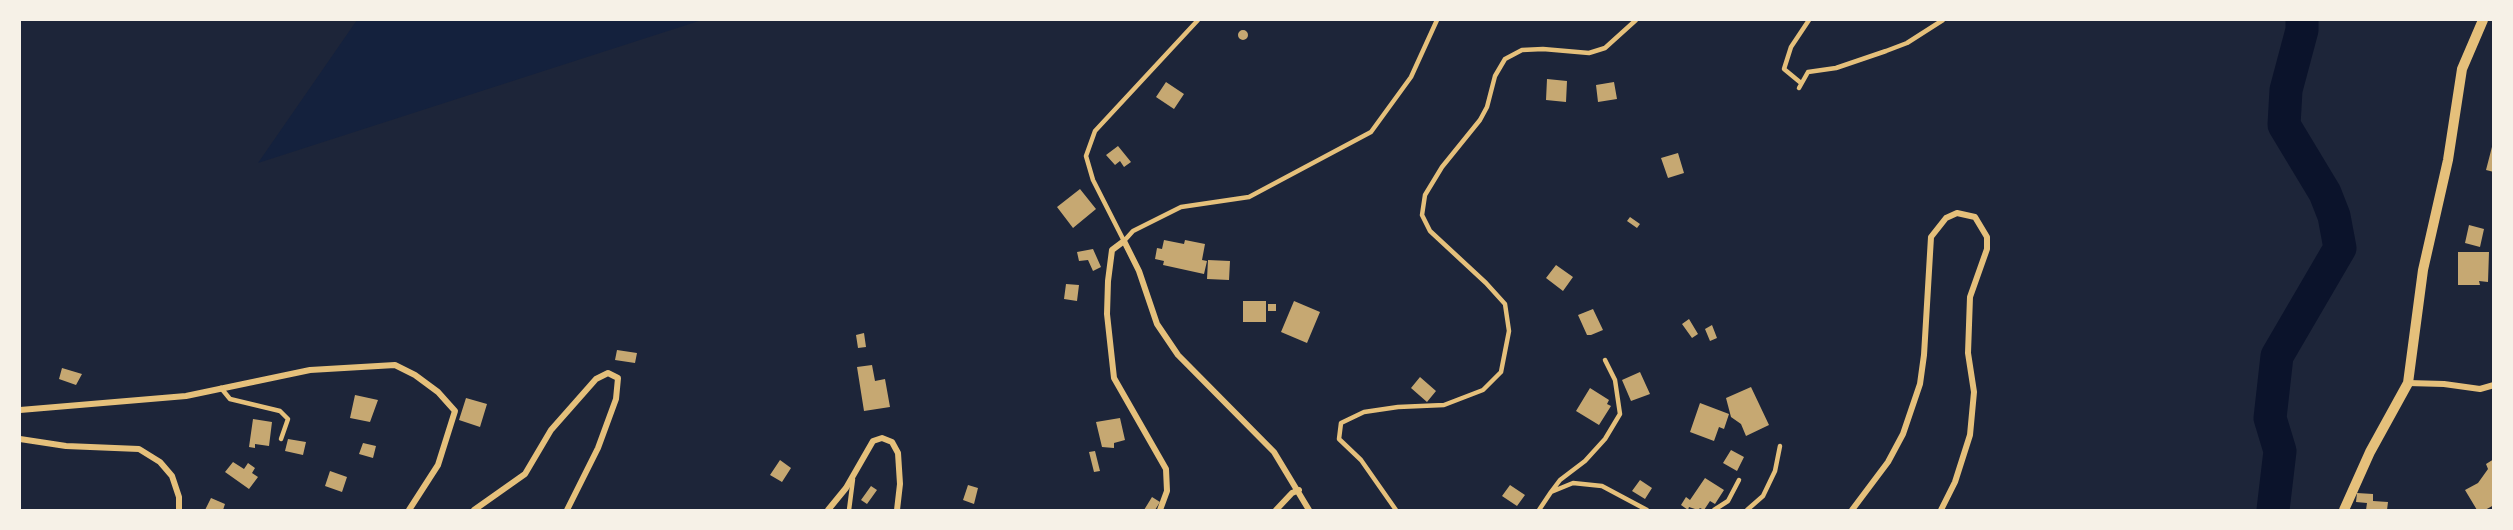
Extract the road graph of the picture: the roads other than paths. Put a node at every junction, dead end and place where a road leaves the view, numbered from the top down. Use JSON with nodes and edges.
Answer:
{"nodes":[{"id":1,"x":1198,"y":20,"type":"edge"},
{"id":2,"x":1437,"y":20,"type":"edge"},
{"id":3,"x":1636,"y":20,"type":"edge"},
{"id":4,"x":1809,"y":20,"type":"edge"},
{"id":5,"x":1943,"y":20,"type":"edge"},
{"id":6,"x":2483,"y":20,"type":"edge"},
{"id":7,"x":1124,"y":241,"type":"junction"},
{"id":8,"x":1605,"y":360,"type":"dead end"},
{"id":9,"x":2408,"y":383,"type":"junction"},
{"id":10,"x":2493,"y":385,"type":"edge"},
{"id":11,"x":221,"y":388,"type":"junction"},
{"id":12,"x":20,"y":410,"type":"edge"},
{"id":13,"x":20,"y":439,"type":"edge"},
{"id":14,"x":281,"y":439,"type":"dead end"},
{"id":15,"x":1780,"y":446,"type":"dead end"},
{"id":16,"x":853,"y":476,"type":"junction"},
{"id":17,"x":1739,"y":480,"type":"dead end"},
{"id":18,"x":1299,"y":490,"type":"junction"},
{"id":19,"x":1551,"y":492,"type":"junction"},
{"id":20,"x":179,"y":510,"type":"edge"},
{"id":21,"x":409,"y":510,"type":"edge"},
{"id":22,"x":474,"y":510,"type":"edge"},
{"id":23,"x":567,"y":510,"type":"edge"},
{"id":24,"x":828,"y":510,"type":"edge"},
{"id":25,"x":849,"y":510,"type":"edge"},
{"id":26,"x":897,"y":510,"type":"edge"},
{"id":27,"x":1160,"y":510,"type":"edge"},
{"id":28,"x":1276,"y":510,"type":"edge"},
{"id":29,"x":1309,"y":510,"type":"edge"},
{"id":30,"x":1396,"y":510,"type":"edge"},
{"id":31,"x":1539,"y":510,"type":"edge"},
{"id":32,"x":1647,"y":510,"type":"edge"},
{"id":33,"x":1714,"y":510,"type":"edge"},
{"id":34,"x":1747,"y":510,"type":"edge"},
{"id":35,"x":1852,"y":510,"type":"edge"},
{"id":36,"x":1941,"y":510,"type":"edge"},
{"id":37,"x":2344,"y":510,"type":"edge"}],
"edges":[{"from":1,"to":7,"type":"lane"},
{"from":2,"to":7,"type":"lane"},
{"from":3,"to":30,"type":"lane"},
{"from":4,"to":5,"type":"lane"},
{"from":6,"to":9,"type":"street"},
{"from":7,"to":18,"type":"street"},
{"from":7,"to":27,"type":"street"},
{"from":8,"to":19,"type":"lane"},
{"from":9,"to":10,"type":"street"},
{"from":9,"to":37,"type":"street"},
{"from":11,"to":12,"type":"street"},
{"from":11,"to":14,"type":"lane"},
{"from":11,"to":21,"type":"street"},
{"from":13,"to":20,"type":"street"},
{"from":15,"to":34,"type":"lane"},
{"from":16,"to":24,"type":"street"},
{"from":16,"to":25,"type":"lane"},
{"from":16,"to":26,"type":"street"},
{"from":17,"to":33,"type":"lane"},
{"from":18,"to":28,"type":"street"},
{"from":18,"to":29,"type":"street"},
{"from":19,"to":31,"type":"lane"},
{"from":19,"to":32,"type":"lane"},
{"from":22,"to":23,"type":"street"},
{"from":35,"to":36,"type":"street"}]}
